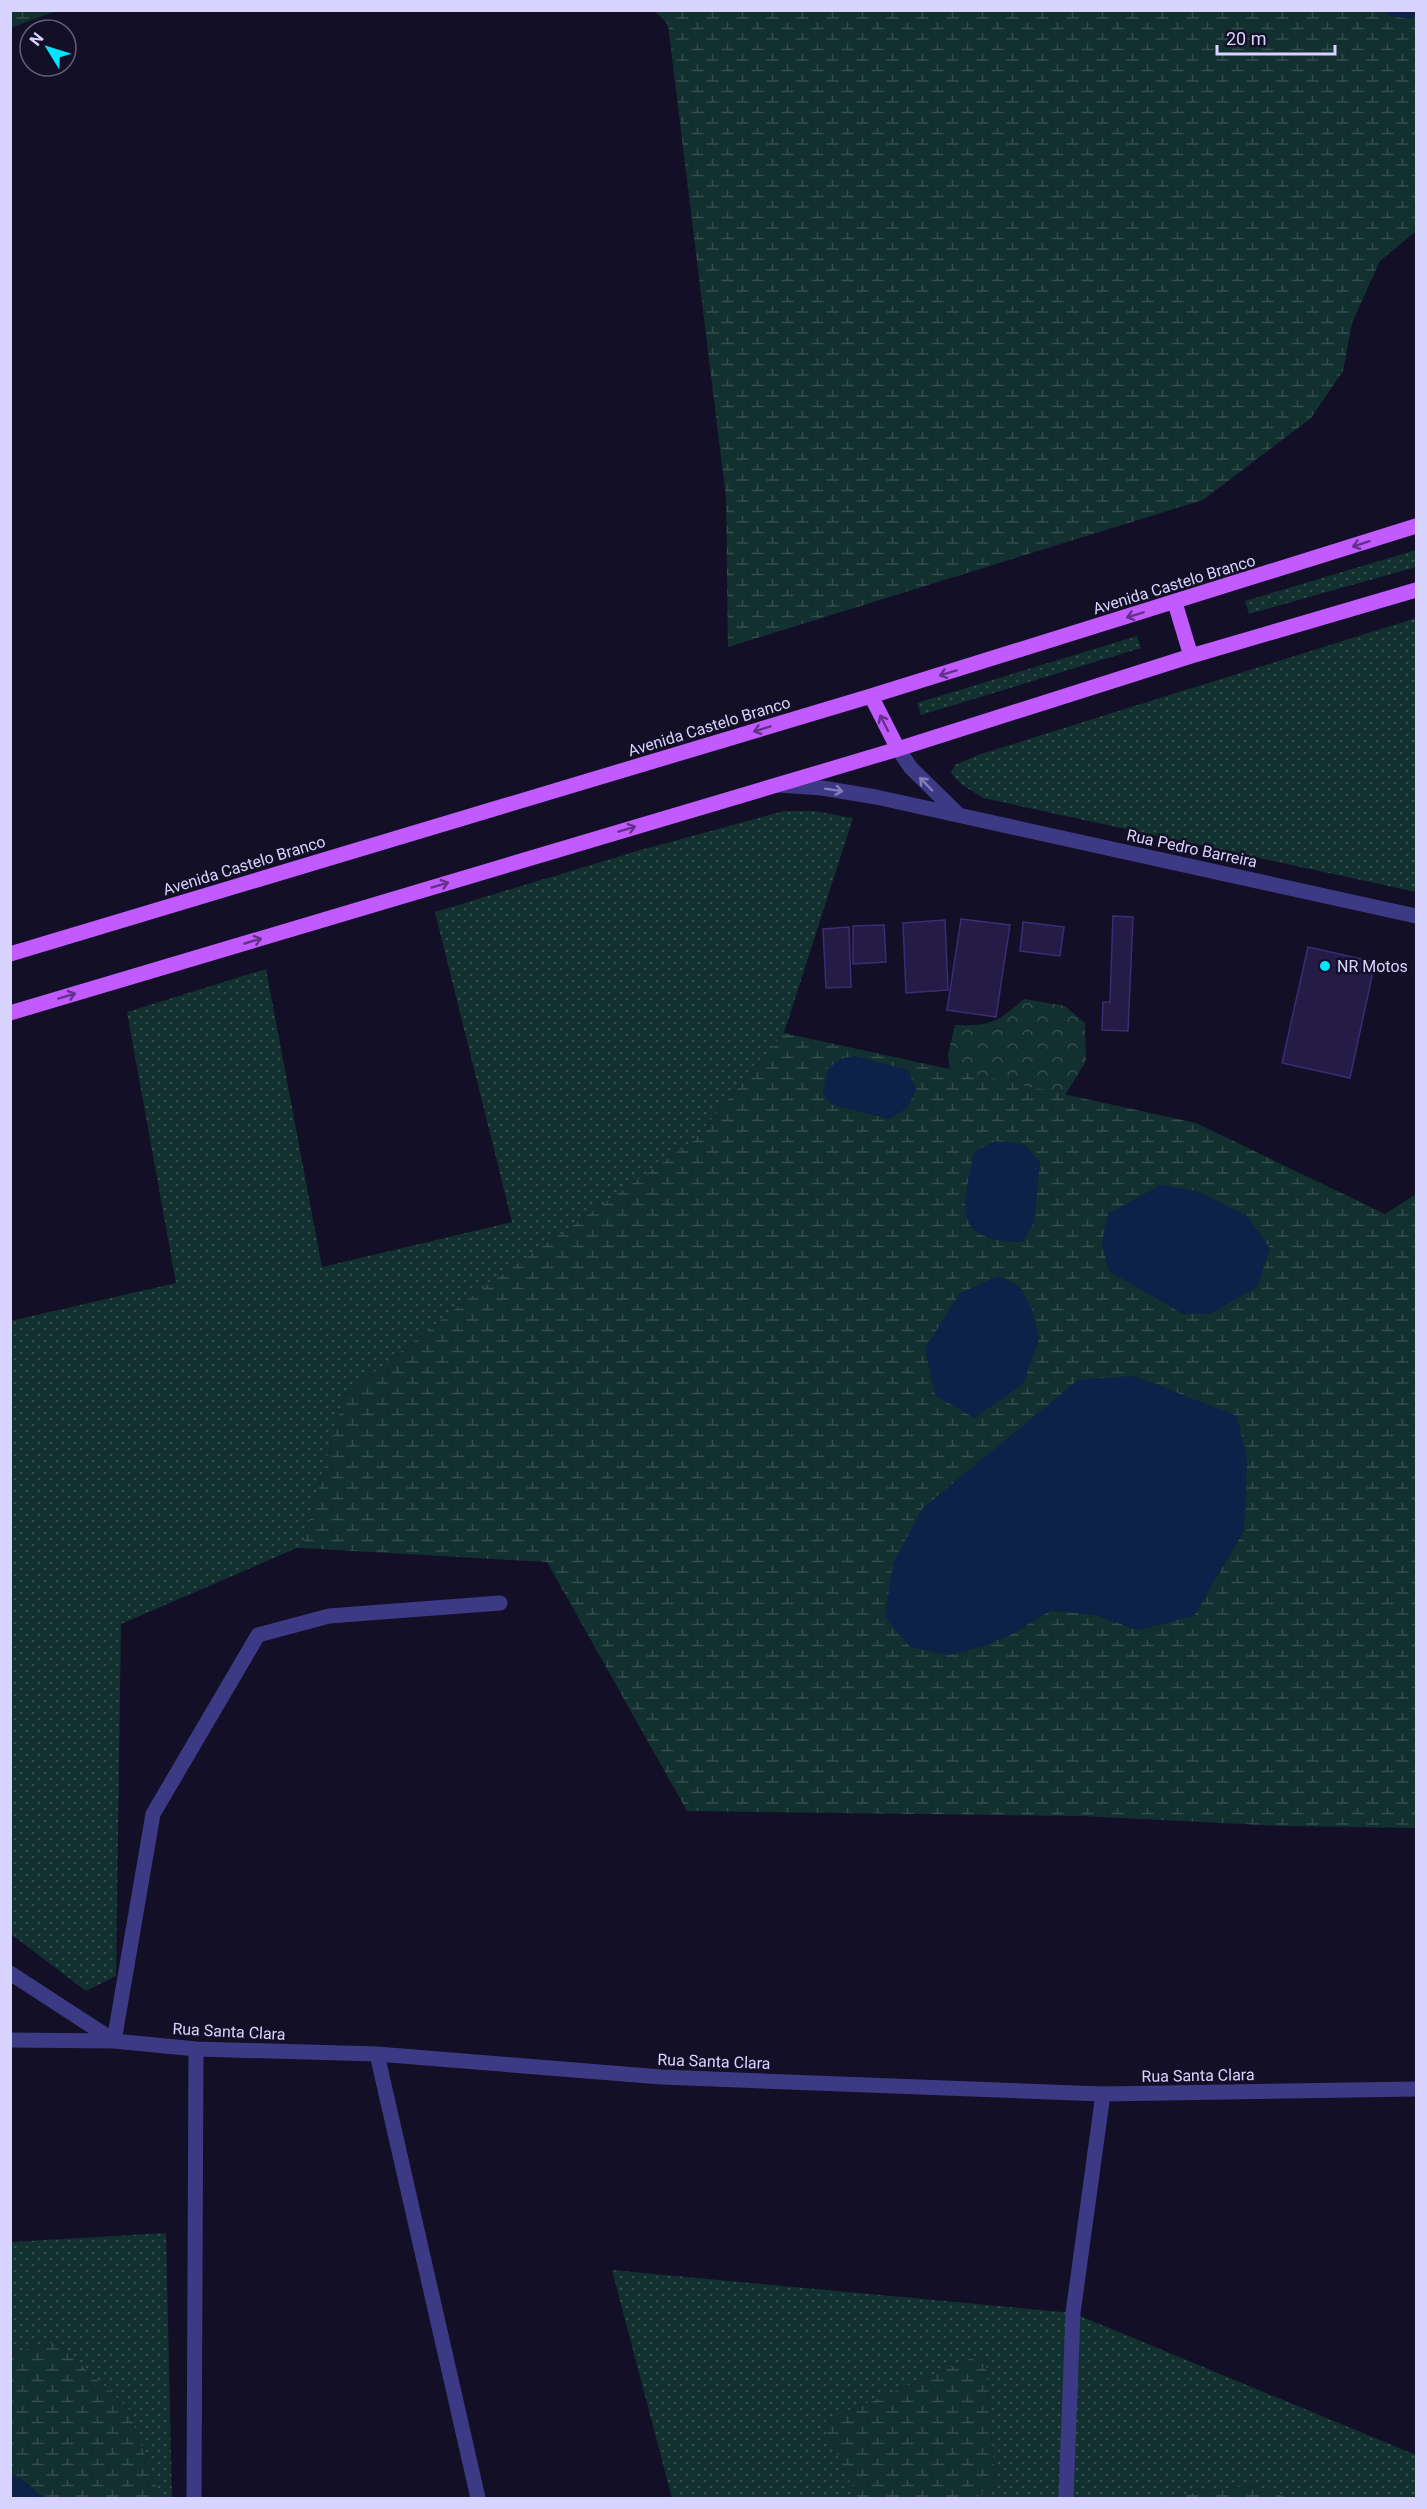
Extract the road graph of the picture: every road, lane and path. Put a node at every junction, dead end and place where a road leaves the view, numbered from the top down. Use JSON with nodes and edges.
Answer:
{"nodes":[{"id":1,"x":1416,"y":526,"type":"edge"},
{"id":2,"x":1416,"y":590,"type":"edge"},
{"id":3,"x":1174,"y":603,"type":"junction"},
{"id":4,"x":1191,"y":656,"type":"junction"},
{"id":5,"x":871,"y":696,"type":"junction"},
{"id":6,"x":898,"y":749,"type":"junction"},
{"id":7,"x":776,"y":785,"type":"junction"},
{"id":8,"x":959,"y":815,"type":"junction"},
{"id":9,"x":1416,"y":916,"type":"edge"},
{"id":10,"x":10,"y":954,"type":"edge"},
{"id":11,"x":10,"y":1013,"type":"edge"},
{"id":12,"x":500,"y":1603,"type":"dead end"},
{"id":13,"x":10,"y":1973,"type":"edge"},
{"id":14,"x":10,"y":2040,"type":"edge"},
{"id":15,"x":114,"y":2041,"type":"junction"},
{"id":16,"x":196,"y":2049,"type":"junction"},
{"id":17,"x":377,"y":2054,"type":"junction"},
{"id":18,"x":1416,"y":2089,"type":"edge"},
{"id":19,"x":1103,"y":2094,"type":"junction"},
{"id":20,"x":194,"y":2499,"type":"edge"},
{"id":21,"x":478,"y":2499,"type":"edge"},
{"id":22,"x":1066,"y":2499,"type":"edge"}],
"edges":[{"from":1,"to":3,"type":"main road","name":"Avenida Castelo Branco","one_way":true},
{"from":2,"to":4,"type":"main road"},
{"from":3,"to":4,"type":"main road"},
{"from":3,"to":5,"type":"main road","name":"Avenida Castelo Branco","one_way":true},
{"from":4,"to":6,"type":"main road"},
{"from":6,"to":5,"type":"main road","one_way":true},
{"from":5,"to":10,"type":"main road","name":"Avenida Castelo Branco","one_way":true},
{"from":6,"to":7,"type":"main road"},
{"from":8,"to":6,"type":"street","one_way":true},
{"from":7,"to":8,"type":"street","name":"Rua Pedro Barreira","one_way":true},
{"from":11,"to":7,"type":"main road","one_way":true},
{"from":8,"to":9,"type":"street","name":"Rua Pedro Barreira"},
{"from":12,"to":15,"type":"street"},
{"from":13,"to":15,"type":"street"},
{"from":14,"to":15,"type":"street","name":"Rua Santa Clara"},
{"from":15,"to":16,"type":"street","name":"Rua Santa Clara"},
{"from":16,"to":17,"type":"street","name":"Rua Santa Clara"},
{"from":16,"to":20,"type":"street"},
{"from":17,"to":19,"type":"street","name":"Rua Santa Clara"},
{"from":17,"to":21,"type":"street"},
{"from":18,"to":19,"type":"street","name":"Rua Santa Clara"},
{"from":19,"to":22,"type":"street"}]}
